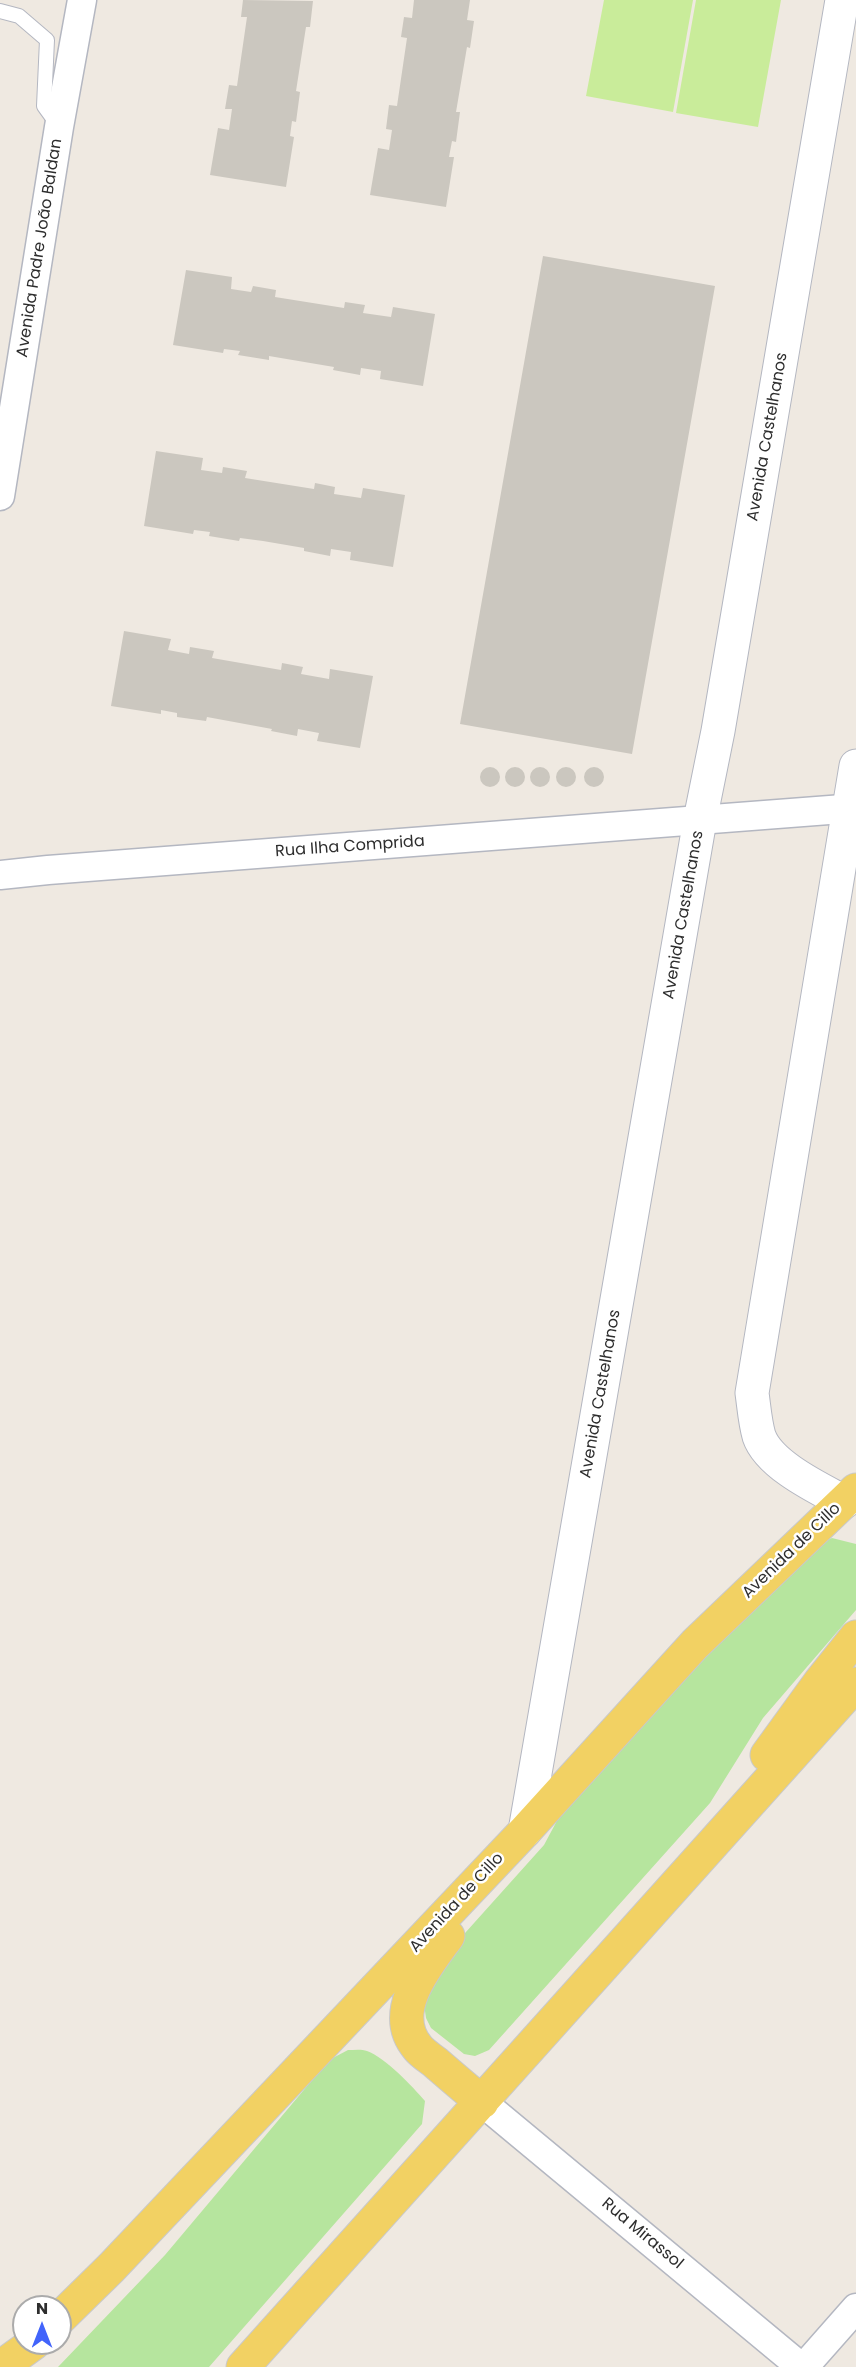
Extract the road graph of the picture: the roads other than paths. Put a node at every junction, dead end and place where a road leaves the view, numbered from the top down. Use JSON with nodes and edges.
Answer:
{"nodes":[{"id":1,"x":82,"y":0,"type":"edge"},
{"id":2,"x":842,"y":0,"type":"edge"},
{"id":3,"x":0,"y":11,"type":"edge"},
{"id":4,"x":59,"y":127,"type":"junction"},
{"id":5,"x":20,"y":378,"type":"junction"},
{"id":6,"x":0,"y":400,"type":"edge"},
{"id":7,"x":0,"y":496,"type":"edge"},
{"id":8,"x":856,"y":766,"type":"edge"},
{"id":9,"x":852,"y":808,"type":"edge"},
{"id":10,"x":700,"y":820,"type":"junction"},
{"id":11,"x":0,"y":875,"type":"edge"},
{"id":12,"x":852,"y":1500,"type":"edge"},
{"id":13,"x":856,"y":1637,"type":"edge"},
{"id":14,"x":856,"y":1684,"type":"edge"},
{"id":15,"x":525,"y":1831,"type":"junction"},
{"id":16,"x":720,"y":1833,"type":"junction"},
{"id":17,"x":482,"y":2102,"type":"junction"},
{"id":18,"x":72,"y":2306,"type":"edge"},
{"id":19,"x":856,"y":2308,"type":"edge"},
{"id":20,"x":18,"y":2355,"type":"edge"},
{"id":21,"x":1,"y":2367,"type":"edge"},
{"id":22,"x":243,"y":2367,"type":"edge"},
{"id":23,"x":803,"y":2367,"type":"edge"}],
"edges":[{"from":1,"to":4,"type":"street","name":"Avenida Padre João Baldan"},
{"from":2,"to":10,"type":"main road","name":"Avenida Castelhanos"},
{"from":3,"to":4,"type":"lane"},
{"from":4,"to":5,"type":"street","name":"Avenida Padre João Baldan"},
{"from":5,"to":6,"type":"lane"},
{"from":5,"to":7,"type":"street","name":"Avenida Padre João Baldan"},
{"from":8,"to":9,"type":"main road"},
{"from":9,"to":10,"type":"street","name":"Rua Ilha Comprida"},
{"from":9,"to":12,"type":"main road"},
{"from":10,"to":11,"type":"street","name":"Rua Ilha Comprida"},
{"from":10,"to":15,"type":"main road","name":"Avenida Castelhanos"},
{"from":12,"to":15,"type":"main road","name":"Avenida de Cillo"},
{"from":13,"to":16,"type":"main road"},
{"from":14,"to":16,"type":"main road"},
{"from":15,"to":17,"type":"main road"},
{"from":15,"to":18,"type":"main road","name":"Avenida de Cillo"},
{"from":16,"to":17,"type":"main road"},
{"from":17,"to":22,"type":"main road"},
{"from":17,"to":23,"type":"street","name":"Rua Mirassol"},
{"from":19,"to":23,"type":"street"},
{"from":20,"to":21,"type":"main road"}]}
